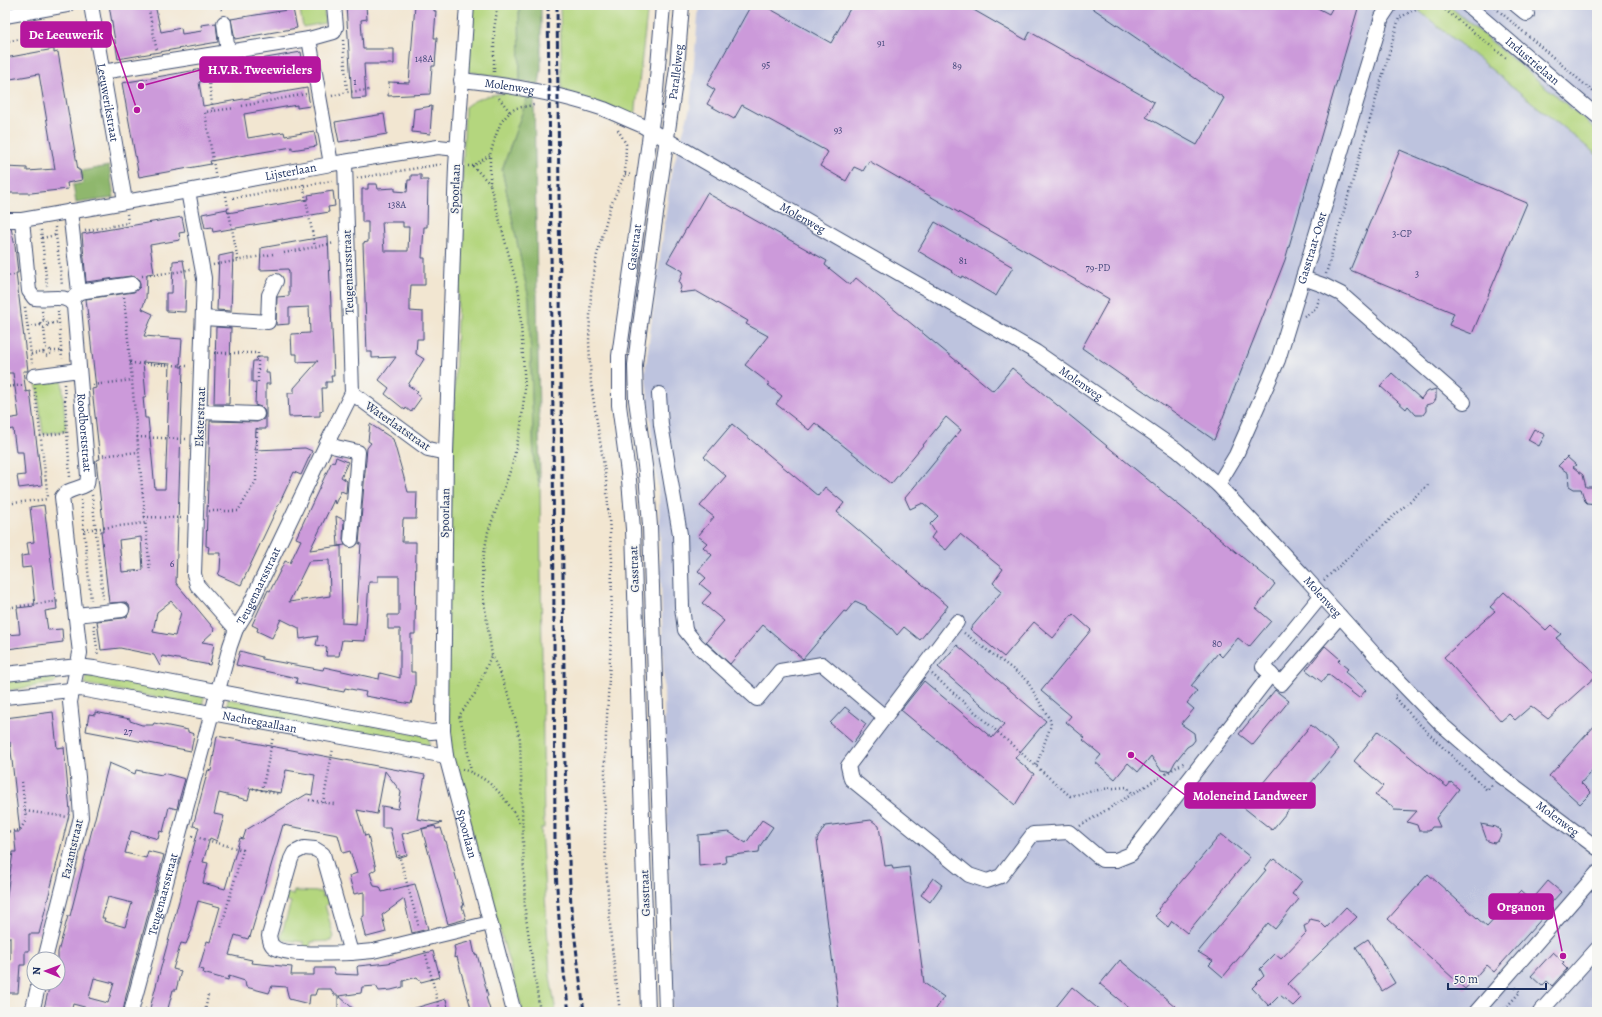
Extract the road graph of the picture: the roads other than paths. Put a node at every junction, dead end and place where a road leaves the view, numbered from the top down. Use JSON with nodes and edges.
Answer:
{"nodes":[{"id":1,"x":67,"y":5,"type":"edge"},
{"id":2,"x":91,"y":5,"type":"edge"},
{"id":3,"x":334,"y":5,"type":"edge"},
{"id":4,"x":466,"y":5,"type":"edge"},
{"id":5,"x":664,"y":5,"type":"edge"},
{"id":6,"x":682,"y":5,"type":"edge"},
{"id":7,"x":1390,"y":5,"type":"edge"},
{"id":8,"x":1467,"y":5,"type":"edge"},
{"id":9,"x":5,"y":16,"type":"edge"},
{"id":10,"x":224,"y":23,"type":"dead end"},
{"id":11,"x":309,"y":39,"type":"junction"},
{"id":12,"x":228,"y":52,"type":"junction"},
{"id":13,"x":102,"y":72,"type":"junction"},
{"id":14,"x":462,"y":80,"type":"junction"},
{"id":15,"x":1597,"y":116,"type":"edge"},
{"id":16,"x":651,"y":130,"type":"junction"},
{"id":17,"x":667,"y":139,"type":"junction"},
{"id":18,"x":457,"y":149,"type":"junction"},
{"id":19,"x":338,"y":163,"type":"junction"},
{"id":20,"x":188,"y":191,"type":"junction"},
{"id":21,"x":125,"y":201,"type":"junction"},
{"id":22,"x":70,"y":211,"type":"junction"},
{"id":23,"x":5,"y":220,"type":"edge"},
{"id":24,"x":22,"y":220,"type":"junction"},
{"id":25,"x":1303,"y":278,"type":"junction"},
{"id":26,"x":276,"y":281,"type":"dead end"},
{"id":27,"x":131,"y":282,"type":"road end"},
{"id":28,"x":64,"y":297,"type":"junction"},
{"id":29,"x":203,"y":318,"type":"junction"},
{"id":30,"x":79,"y":370,"type":"junction"},
{"id":31,"x":34,"y":380,"type":"road end"},
{"id":32,"x":352,"y":393,"type":"junction"},
{"id":33,"x":659,"y":394,"type":"dead end"},
{"id":34,"x":1464,"y":402,"type":"dead end"},
{"id":35,"x":200,"y":412,"type":"junction"},
{"id":36,"x":257,"y":414,"type":"road end"},
{"id":37,"x":327,"y":443,"type":"junction"},
{"id":38,"x":446,"y":453,"type":"junction"},
{"id":39,"x":1218,"y":485,"type":"junction"},
{"id":40,"x":351,"y":540,"type":"dead end"},
{"id":41,"x":1318,"y":592,"type":"junction"},
{"id":42,"x":122,"y":610,"type":"dead end"},
{"id":43,"x":76,"y":615,"type":"junction"},
{"id":44,"x":1340,"y":616,"type":"junction"},
{"id":45,"x":956,"y":624,"type":"road end"},
{"id":46,"x":236,"y":629,"type":"junction"},
{"id":47,"x":78,"y":666,"type":"junction"},
{"id":48,"x":5,"y":674,"type":"edge"},
{"id":49,"x":1271,"y":674,"type":"junction"},
{"id":50,"x":73,"y":689,"type":"junction"},
{"id":51,"x":217,"y":691,"type":"junction"},
{"id":52,"x":5,"y":697,"type":"edge"},
{"id":53,"x":213,"y":713,"type":"junction"},
{"id":54,"x":885,"y":717,"type":"junction"},
{"id":55,"x":443,"y":731,"type":"junction"},
{"id":56,"x":447,"y":760,"type":"junction"},
{"id":57,"x":1597,"y":848,"type":"edge"},
{"id":58,"x":1597,"y":873,"type":"edge"},
{"id":59,"x":490,"y":923,"type":"junction"},
{"id":60,"x":1597,"y":949,"type":"edge"},
{"id":61,"x":47,"y":951,"type":"edge"},
{"id":62,"x":351,"y":953,"type":"junction"},
{"id":63,"x":37,"y":991,"type":"edge"},
{"id":64,"x":32,"y":1012,"type":"edge"},
{"id":65,"x":131,"y":1012,"type":"edge"},
{"id":66,"x":514,"y":1012,"type":"edge"},
{"id":67,"x":648,"y":1012,"type":"edge"},
{"id":68,"x":666,"y":1012,"type":"edge"},
{"id":69,"x":1476,"y":1012,"type":"edge"},
{"id":70,"x":1540,"y":1012,"type":"edge"}],
"edges":[{"from":1,"to":9,"type":"street"},
{"from":2,"to":13,"type":"street","name":"Leeuwerikstraat"},
{"from":3,"to":11,"type":"street"},
{"from":4,"to":14,"type":"street","name":"Spoorlaan"},
{"from":5,"to":16,"type":"street","name":"Parallelweg"},
{"from":6,"to":17,"type":"street","name":"Parallelweg"},
{"from":7,"to":25,"type":"street","name":"Gasstraat-Oost"},
{"from":8,"to":15,"type":"street","name":"Industrielaan"},
{"from":10,"to":12,"type":"street"},
{"from":11,"to":12,"type":"street"},
{"from":11,"to":19,"type":"street","name":"Teugenaarsstraat"},
{"from":12,"to":13,"type":"street"},
{"from":13,"to":21,"type":"street","name":"Leeuwerikstraat"},
{"from":14,"to":16,"type":"street","name":"Molenweg"},
{"from":14,"to":18,"type":"street","name":"Spoorlaan"},
{"from":16,"to":17,"type":"street","name":"Molenweg"},
{"from":16,"to":67,"type":"street","name":"Gasstraat"},
{"from":17,"to":39,"type":"street","name":"Molenweg"},
{"from":17,"to":68,"type":"street","name":"Gasstraat"},
{"from":18,"to":19,"type":"street","name":"Lijsterlaan"},
{"from":18,"to":38,"type":"street","name":"Spoorlaan"},
{"from":19,"to":20,"type":"street","name":"Lijsterlaan"},
{"from":19,"to":32,"type":"street","name":"Teugenaarsstraat"},
{"from":20,"to":21,"type":"street","name":"Lijsterlaan"},
{"from":20,"to":29,"type":"street","name":"Eksterstraat"},
{"from":21,"to":22,"type":"street","name":"Lijsterlaan"},
{"from":22,"to":24,"type":"street","name":"Lijsterlaan"},
{"from":22,"to":28,"type":"street","name":"Roodborststraat"},
{"from":23,"to":24,"type":"street","name":"Lijsterlaan"},
{"from":24,"to":28,"type":"street"},
{"from":25,"to":34,"type":"street"},
{"from":25,"to":39,"type":"street","name":"Gasstraat-Oost"},
{"from":26,"to":29,"type":"street"},
{"from":27,"to":28,"type":"street"},
{"from":28,"to":30,"type":"street","name":"Roodborststraat"},
{"from":29,"to":35,"type":"street","name":"Eksterstraat"},
{"from":30,"to":31,"type":"street"},
{"from":30,"to":43,"type":"street","name":"Roodborststraat"},
{"from":32,"to":37,"type":"street","name":"Teugenaarsstraat"},
{"from":32,"to":38,"type":"street","name":"Waterlaatstraat"},
{"from":33,"to":54,"type":"street"},
{"from":35,"to":36,"type":"street"},
{"from":35,"to":46,"type":"street","name":"Eksterstraat"},
{"from":37,"to":40,"type":"street"},
{"from":37,"to":46,"type":"street","name":"Teugenaarsstraat"},
{"from":38,"to":55,"type":"street","name":"Spoorlaan"},
{"from":39,"to":41,"type":"street","name":"Molenweg"},
{"from":41,"to":44,"type":"street","name":"Molenweg"},
{"from":41,"to":49,"type":"street"},
{"from":42,"to":43,"type":"street"},
{"from":43,"to":47,"type":"street","name":"Roodborststraat"},
{"from":44,"to":49,"type":"street"},
{"from":44,"to":57,"type":"street","name":"Molenweg"},
{"from":45,"to":54,"type":"street"},
{"from":46,"to":51,"type":"street","name":"Teugenaarsstraat"},
{"from":47,"to":48,"type":"street","name":"Nachtegaallaan"},
{"from":47,"to":50,"type":"street"},
{"from":47,"to":51,"type":"street","name":"Nachtegaallaan"},
{"from":49,"to":54,"type":"street"},
{"from":50,"to":52,"type":"street","name":"Nachtegaallaan"},
{"from":50,"to":53,"type":"street","name":"Nachtegaallaan"},
{"from":50,"to":61,"type":"street","name":"Fazantstraat"},
{"from":51,"to":53,"type":"street","name":"Teugenaarsstraat"},
{"from":51,"to":55,"type":"street","name":"Nachtegaallaan"},
{"from":53,"to":56,"type":"street","name":"Nachtegaallaan"},
{"from":53,"to":65,"type":"street","name":"Teugenaarsstraat"},
{"from":55,"to":56,"type":"street","name":"Spoorlaan"},
{"from":56,"to":59,"type":"street","name":"Spoorlaan"},
{"from":58,"to":69,"type":"street"},
{"from":59,"to":62,"type":"street"},
{"from":59,"to":66,"type":"street","name":"Spoorlaan"},
{"from":60,"to":70,"type":"street"},
{"from":62,"to":62,"type":"street"},
{"from":63,"to":64,"type":"street"}]}
